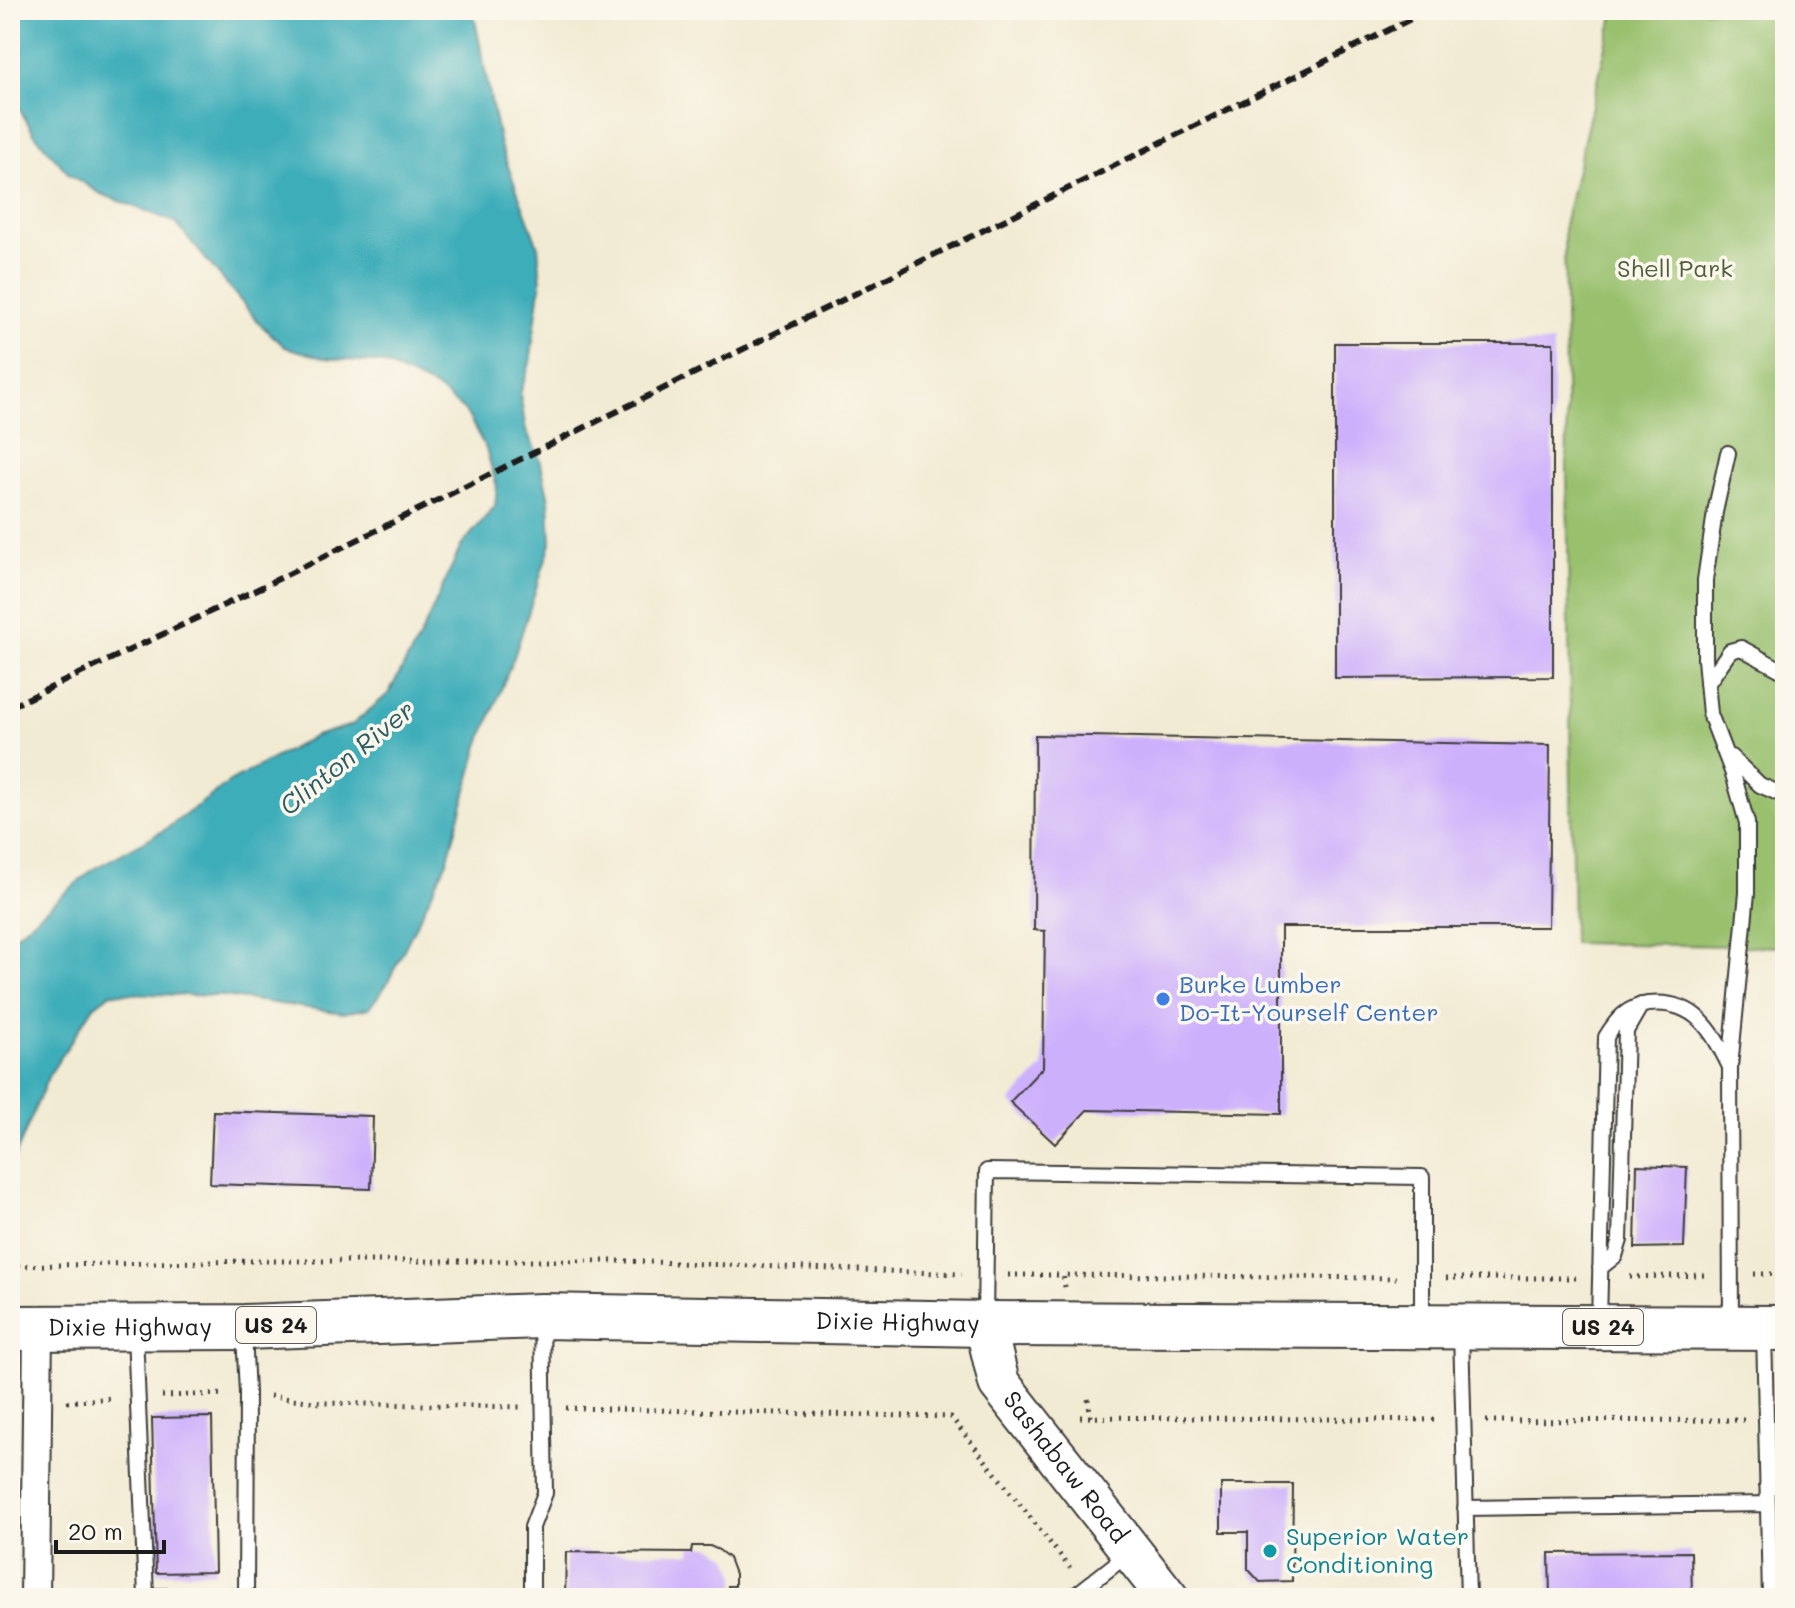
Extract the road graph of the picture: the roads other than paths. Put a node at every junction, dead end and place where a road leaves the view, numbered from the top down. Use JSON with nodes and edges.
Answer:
{"nodes":[{"id":1,"x":1728,"y":453,"type":"dead end"},
{"id":2,"x":1785,"y":672,"type":"edge"},
{"id":3,"x":1707,"y":685,"type":"junction"},
{"id":4,"x":1725,"y":750,"type":"junction"},
{"id":5,"x":1785,"y":796,"type":"edge"},
{"id":6,"x":1730,"y":1067,"type":"junction"},
{"id":7,"x":542,"y":1316,"type":"junction"},
{"id":8,"x":985,"y":1324,"type":"junction"},
{"id":9,"x":1441,"y":1326,"type":"junction"},
{"id":10,"x":24,"y":1327,"type":"edge"},
{"id":11,"x":244,"y":1327,"type":"junction"},
{"id":12,"x":1599,"y":1327,"type":"junction"},
{"id":13,"x":1760,"y":1327,"type":"edge"},
{"id":14,"x":135,"y":1328,"type":"junction"},
{"id":15,"x":1767,"y":1485,"type":"junction"},
{"id":16,"x":1785,"y":1485,"type":"edge"},
{"id":17,"x":1768,"y":1504,"type":"junction"},
{"id":18,"x":1465,"y":1508,"type":"junction"},
{"id":19,"x":1131,"y":1551,"type":"junction"},
{"id":20,"x":35,"y":1598,"type":"edge"},
{"id":21,"x":532,"y":1598,"type":"edge"},
{"id":22,"x":1072,"y":1598,"type":"edge"},
{"id":23,"x":1168,"y":1598,"type":"edge"},
{"id":24,"x":1468,"y":1598,"type":"edge"},
{"id":25,"x":1770,"y":1598,"type":"edge"}],
"edges":[{"from":1,"to":3,"type":"lane"},
{"from":2,"to":3,"type":"lane"},
{"from":3,"to":4,"type":"lane"},
{"from":4,"to":5,"type":"lane"},
{"from":4,"to":6,"type":"lane"},
{"from":6,"to":12,"type":"lane"},
{"from":6,"to":13,"type":"lane"},
{"from":7,"to":8,"type":"main road","name":"Dixie Highway","number":"US 24"},
{"from":7,"to":11,"type":"main road","name":"Dixie Highway","number":"US 24"},
{"from":7,"to":21,"type":"lane"},
{"from":8,"to":9,"type":"main road","name":"Dixie Highway","number":"US 24"},
{"from":8,"to":9,"type":"lane"},
{"from":8,"to":19,"type":"street","name":"Sashabaw Road"},
{"from":9,"to":12,"type":"main road","name":"Dixie Highway","number":"US 24"},
{"from":9,"to":18,"type":"lane"},
{"from":10,"to":14,"type":"main road","name":"Dixie Highway","number":"US 24"},
{"from":10,"to":20,"type":"street"},
{"from":11,"to":14,"type":"main road","name":"Dixie Highway","number":"US 24"},
{"from":11,"to":14,"type":"lane"},
{"from":12,"to":13,"type":"main road","name":"Dixie Highway","number":"US 24"},
{"from":13,"to":15,"type":"lane"},
{"from":15,"to":16,"type":"lane"},
{"from":15,"to":17,"type":"lane"},
{"from":17,"to":18,"type":"lane"},
{"from":17,"to":25,"type":"lane"},
{"from":18,"to":24,"type":"lane"},
{"from":19,"to":22,"type":"lane"},
{"from":19,"to":23,"type":"street","name":"Sashabaw Road"}]}
